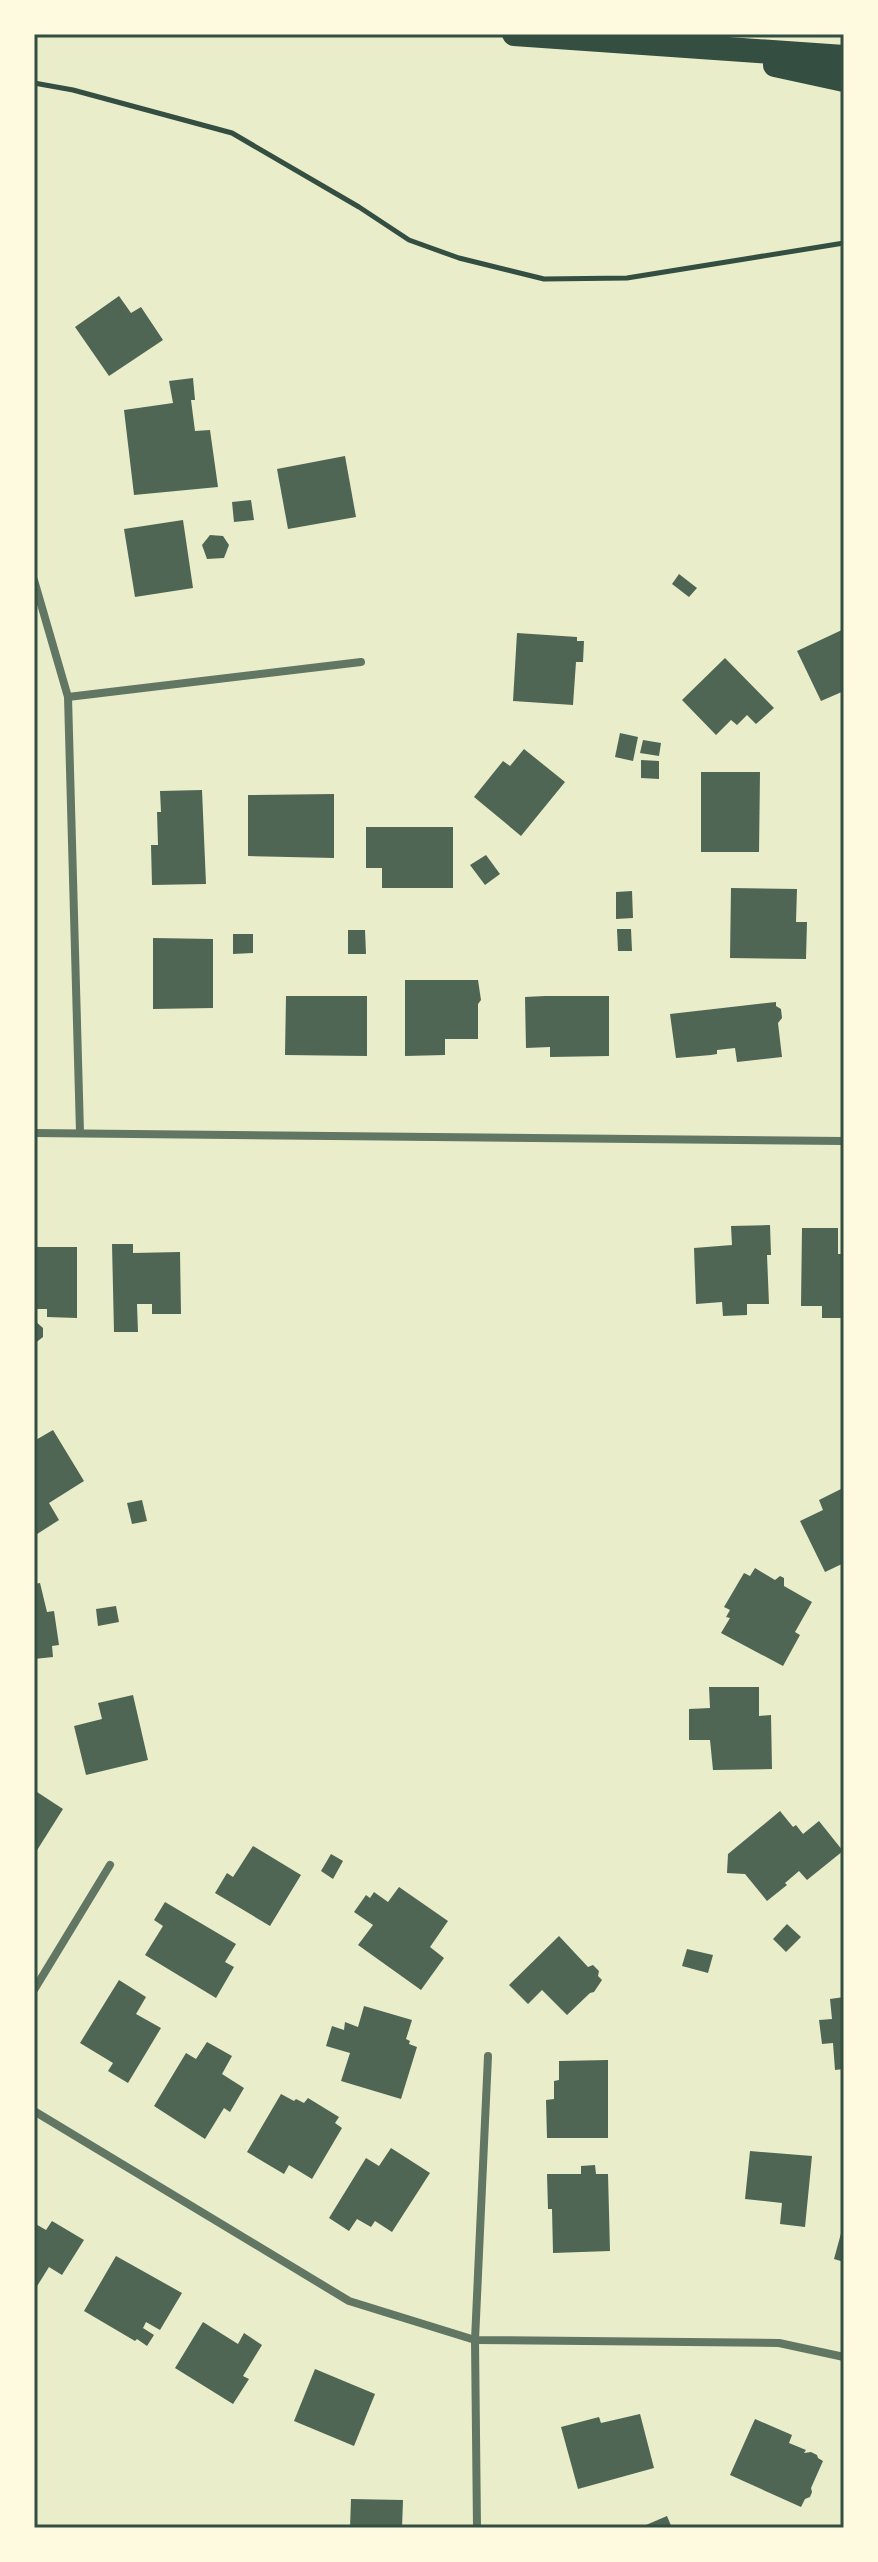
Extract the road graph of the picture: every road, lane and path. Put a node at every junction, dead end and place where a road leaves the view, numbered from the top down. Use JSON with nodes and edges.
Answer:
{"nodes":[{"id":1,"x":514,"y":34,"type":"edge"},
{"id":2,"x":703,"y":48,"type":"junction"},
{"id":3,"x":844,"y":57,"type":"edge"},
{"id":4,"x":844,"y":80,"type":"edge"},
{"id":5,"x":34,"y":83,"type":"edge"},
{"id":6,"x":844,"y":243,"type":"edge"},
{"id":7,"x":34,"y":580,"type":"edge"},
{"id":8,"x":361,"y":662,"type":"dead end"},
{"id":9,"x":68,"y":697,"type":"junction"},
{"id":10,"x":80,"y":1132,"type":"junction"},
{"id":11,"x":34,"y":1133,"type":"edge"},
{"id":12,"x":844,"y":1141,"type":"edge"},
{"id":13,"x":110,"y":1865,"type":"dead end"},
{"id":14,"x":34,"y":1990,"type":"edge"},
{"id":15,"x":488,"y":2056,"type":"dead end"},
{"id":16,"x":34,"y":2111,"type":"edge"},
{"id":17,"x":475,"y":2340,"type":"junction"},
{"id":18,"x":844,"y":2357,"type":"edge"},
{"id":19,"x":477,"y":2528,"type":"edge"}],
"edges":[{"from":1,"to":2,"type":"highway"},
{"from":2,"to":3,"type":"highway"},
{"from":2,"to":4,"type":"highway"},
{"from":5,"to":6,"type":"path"},
{"from":7,"to":9,"type":"street"},
{"from":8,"to":9,"type":"street"},
{"from":9,"to":10,"type":"street"},
{"from":10,"to":11,"type":"street"},
{"from":10,"to":12,"type":"street"},
{"from":13,"to":14,"type":"street"},
{"from":15,"to":17,"type":"street"},
{"from":16,"to":17,"type":"street"},
{"from":17,"to":18,"type":"street"},
{"from":17,"to":19,"type":"street"}]}
